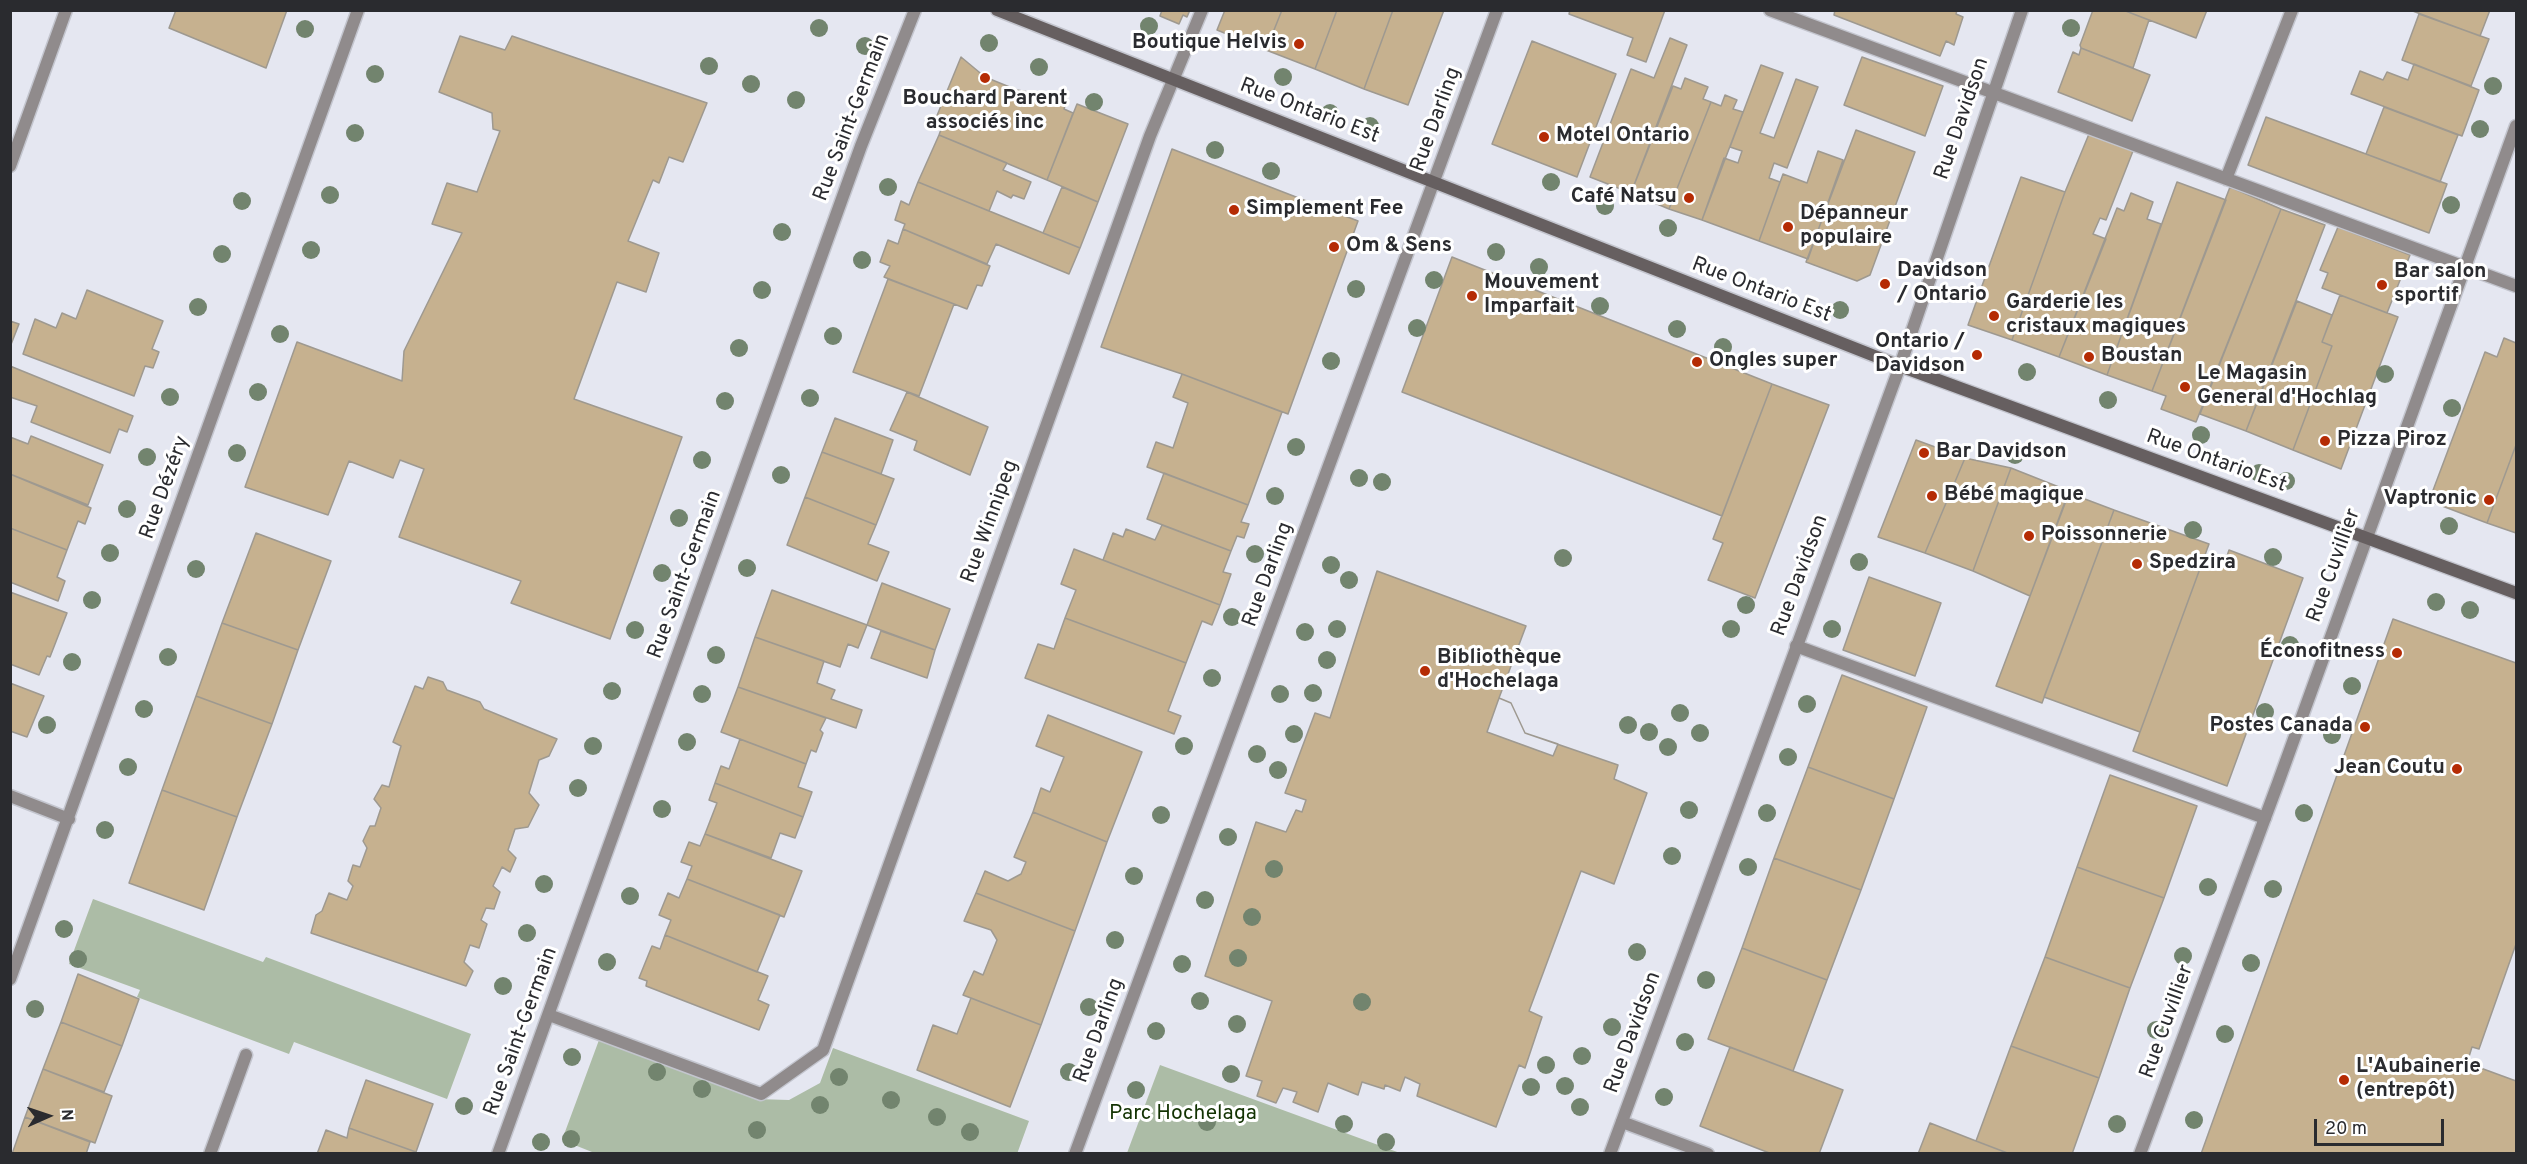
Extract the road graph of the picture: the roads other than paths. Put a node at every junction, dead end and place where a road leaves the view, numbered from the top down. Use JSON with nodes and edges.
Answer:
{"nodes":[{"id":1,"x":66,"y":10,"type":"edge"},
{"id":2,"x":358,"y":10,"type":"edge"},
{"id":3,"x":915,"y":10,"type":"edge"},
{"id":4,"x":997,"y":10,"type":"edge"},
{"id":5,"x":1202,"y":10,"type":"edge"},
{"id":6,"x":1497,"y":10,"type":"edge"},
{"id":7,"x":1770,"y":10,"type":"edge"},
{"id":8,"x":2022,"y":10,"type":"edge"},
{"id":9,"x":2292,"y":10,"type":"edge"},
{"id":10,"x":1174,"y":80,"type":"junction"},
{"id":11,"x":1992,"y":93,"type":"junction"},
{"id":12,"x":2517,"y":126,"type":"edge"},
{"id":13,"x":10,"y":166,"type":"edge"},
{"id":14,"x":2226,"y":179,"type":"junction"},
{"id":15,"x":1434,"y":183,"type":"junction"},
{"id":16,"x":2465,"y":267,"type":"junction"},
{"id":17,"x":2517,"y":286,"type":"edge"},
{"id":18,"x":1900,"y":366,"type":"junction"},
{"id":19,"x":2366,"y":537,"type":"junction"},
{"id":20,"x":2517,"y":593,"type":"edge"},
{"id":21,"x":1796,"y":646,"type":"junction"},
{"id":22,"x":10,"y":796,"type":"edge"},
{"id":23,"x":2265,"y":818,"type":"junction"},
{"id":24,"x":69,"y":819,"type":"junction"},
{"id":25,"x":10,"y":979,"type":"edge"},
{"id":26,"x":549,"y":1015,"type":"junction"},
{"id":27,"x":246,"y":1055,"type":"dead end"},
{"id":28,"x":1622,"y":1122,"type":"junction"},
{"id":29,"x":210,"y":1154,"type":"edge"},
{"id":30,"x":498,"y":1154,"type":"edge"},
{"id":31,"x":1075,"y":1154,"type":"edge"},
{"id":32,"x":1610,"y":1154,"type":"edge"},
{"id":33,"x":1708,"y":1154,"type":"edge"},
{"id":34,"x":2140,"y":1154,"type":"edge"}],
"edges":[{"from":1,"to":13,"type":"street"},
{"from":2,"to":24,"type":"street","name":"Rue Dézéry"},
{"from":3,"to":26,"type":"street","name":"Rue Saint-Germain"},
{"from":4,"to":10,"type":"main road","name":"Rue Ontario Est"},
{"from":5,"to":10,"type":"street","name":"Rue Winnipeg"},
{"from":6,"to":15,"type":"street","name":"Rue Darling"},
{"from":7,"to":11,"type":"street"},
{"from":8,"to":11,"type":"street","name":"Rue Davidson"},
{"from":9,"to":14,"type":"street"},
{"from":10,"to":15,"type":"main road","name":"Rue Ontario Est"},
{"from":10,"to":26,"type":"street","name":"Rue Winnipeg"},
{"from":11,"to":14,"type":"street"},
{"from":11,"to":18,"type":"street","name":"Rue Davidson"},
{"from":12,"to":16,"type":"street","name":"Rue Cuvillier"},
{"from":14,"to":16,"type":"street"},
{"from":15,"to":18,"type":"main road","name":"Rue Ontario Est"},
{"from":15,"to":31,"type":"street","name":"Rue Darling"},
{"from":16,"to":17,"type":"street"},
{"from":16,"to":19,"type":"street","name":"Rue Cuvillier"},
{"from":18,"to":19,"type":"main road","name":"Rue Ontario Est"},
{"from":18,"to":21,"type":"street","name":"Rue Davidson"},
{"from":19,"to":20,"type":"main road","name":"Rue Ontario Est"},
{"from":19,"to":23,"type":"street","name":"Rue Cuvillier"},
{"from":21,"to":23,"type":"street"},
{"from":21,"to":28,"type":"street","name":"Rue Davidson"},
{"from":22,"to":24,"type":"street"},
{"from":23,"to":34,"type":"street","name":"Rue Cuvillier"},
{"from":24,"to":25,"type":"street","name":"Rue Dézéry"},
{"from":26,"to":30,"type":"street","name":"Rue Saint-Germain"},
{"from":27,"to":29,"type":"street"},
{"from":28,"to":32,"type":"street","name":"Rue Davidson"},
{"from":28,"to":33,"type":"street"}]}
